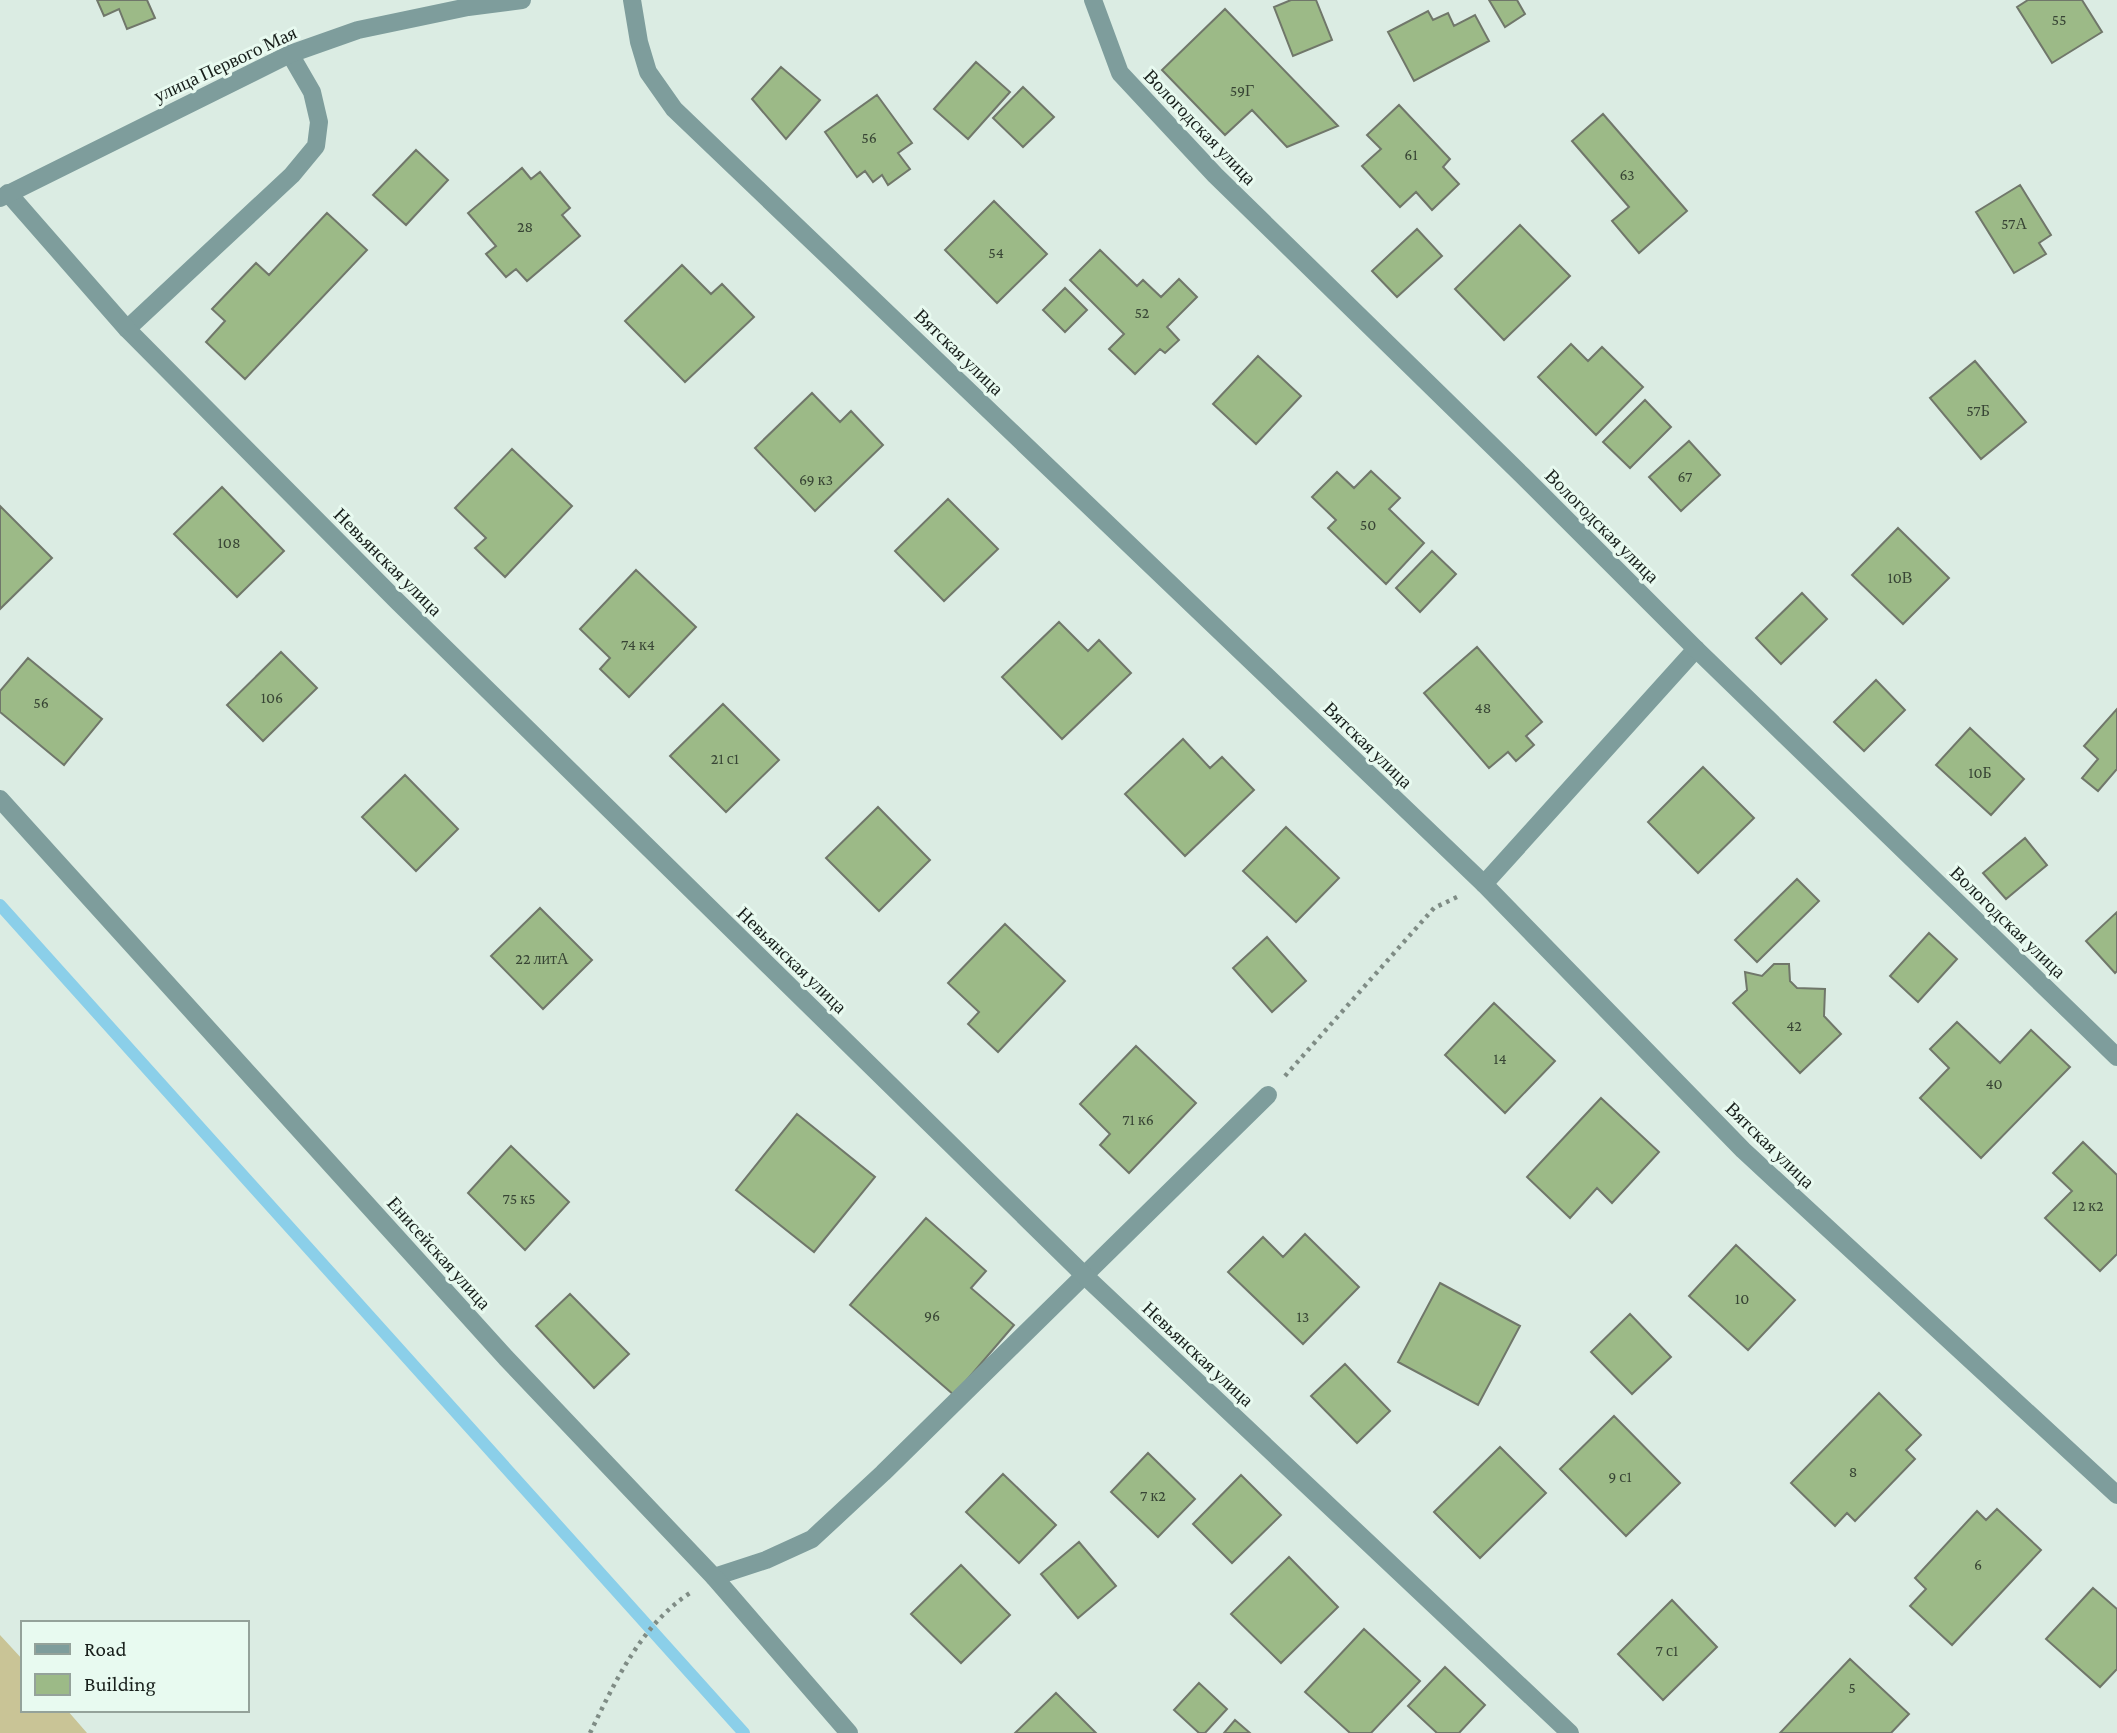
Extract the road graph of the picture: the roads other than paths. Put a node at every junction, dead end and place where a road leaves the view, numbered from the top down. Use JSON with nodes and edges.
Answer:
{"nodes":[{"id":1,"x":522,"y":0,"type":"edge"},
{"id":2,"x":632,"y":0,"type":"edge"},
{"id":3,"x":1093,"y":0,"type":"edge"},
{"id":4,"x":290,"y":54,"type":"junction"},
{"id":5,"x":4,"y":195,"type":"edge"},
{"id":6,"x":127,"y":329,"type":"junction"},
{"id":7,"x":1696,"y":649,"type":"junction"},
{"id":8,"x":0,"y":799,"type":"edge"},
{"id":9,"x":1484,"y":884,"type":"junction"},
{"id":10,"x":2117,"y":1057,"type":"edge"},
{"id":11,"x":1268,"y":1095,"type":"road end"},
{"id":12,"x":1083,"y":1275,"type":"junction"},
{"id":13,"x":2117,"y":1495,"type":"edge"},
{"id":14,"x":714,"y":1577,"type":"junction"},
{"id":15,"x":849,"y":1733,"type":"edge"},
{"id":16,"x":1570,"y":1733,"type":"edge"}],
"edges":[{"from":1,"to":4,"type":"street","name":"улица Первого Мая"},
{"from":2,"to":9,"type":"street","name":"Вятская улица"},
{"from":3,"to":7,"type":"street","name":"Вологодская улица"},
{"from":4,"to":5,"type":"street","name":"улица Первого Мая"},
{"from":4,"to":6,"type":"street"},
{"from":5,"to":6,"type":"street","name":"Невьянская улица"},
{"from":6,"to":12,"type":"street","name":"Невьянская улица"},
{"from":7,"to":9,"type":"street"},
{"from":7,"to":10,"type":"street","name":"Вологодская улица"},
{"from":8,"to":14,"type":"street","name":"Енисейская улица"},
{"from":9,"to":13,"type":"street","name":"Вятская улица"},
{"from":11,"to":12,"type":"street"},
{"from":12,"to":14,"type":"street"},
{"from":12,"to":16,"type":"street","name":"Невьянская улица"},
{"from":14,"to":15,"type":"street","name":"Енисейская улица"}]}
